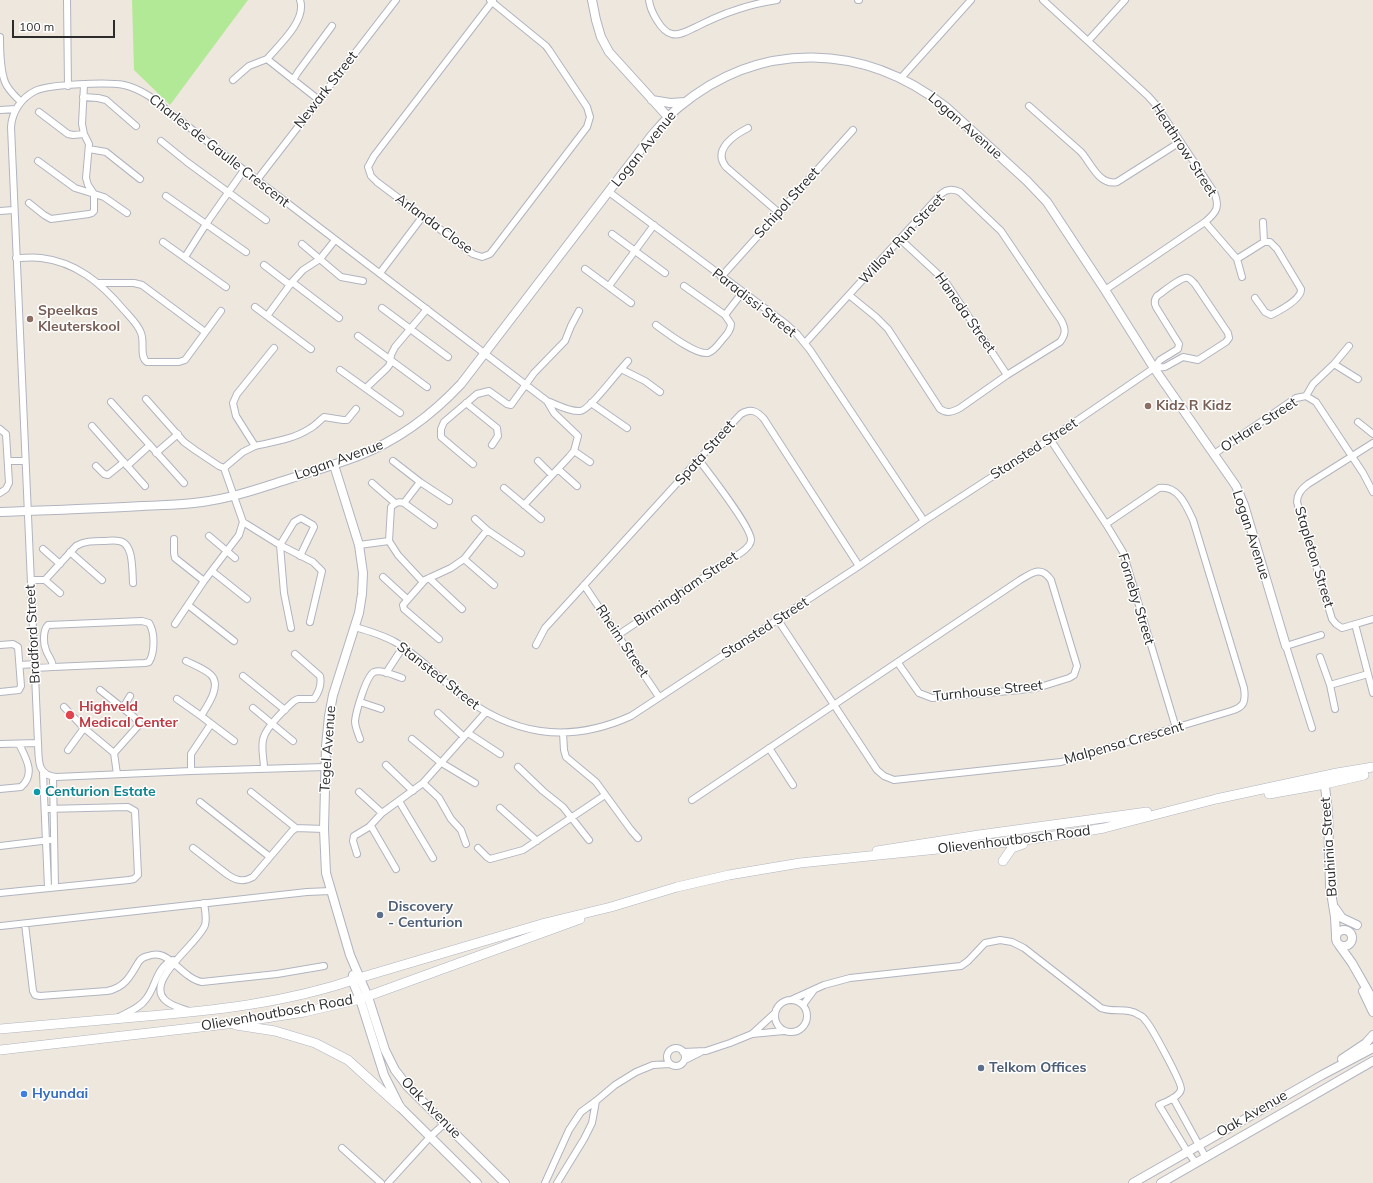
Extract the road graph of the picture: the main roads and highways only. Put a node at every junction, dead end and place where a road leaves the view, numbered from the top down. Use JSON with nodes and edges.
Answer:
{"nodes":[{"id":1,"x":1373,"y":767,"type":"edge"},
{"id":2,"x":1373,"y":773,"type":"edge"},
{"id":3,"x":1324,"y":780,"type":"junction"},
{"id":4,"x":1192,"y":806,"type":"junction"},
{"id":5,"x":1075,"y":833,"type":"junction"},
{"id":6,"x":1001,"y":843,"type":"junction"},
{"id":7,"x":899,"y":847,"type":"junction"},
{"id":8,"x":835,"y":859,"type":"junction"},
{"id":9,"x":1003,"y":861,"type":"dead end"},
{"id":10,"x":611,"y":907,"type":"junction"},
{"id":11,"x":227,"y":1024,"type":"junction"},
{"id":12,"x":0,"y":1029,"type":"edge"},
{"id":13,"x":0,"y":1050,"type":"edge"},
{"id":14,"x":400,"y":1106,"type":"road end"}],
"edges":[{"from":1,"to":3,"type":"main road","name":"Olievenhoutbosch Road"},
{"from":2,"to":3,"type":"main road","name":"Olievenhoutbosch Road"},
{"from":3,"to":4,"type":"main road","name":"Olievenhoutbosch Road"},
{"from":4,"to":5,"type":"main road","name":"Olievenhoutbosch Road"},
{"from":4,"to":7,"type":"main road","name":"Olievenhoutbosch Road"},
{"from":5,"to":6,"type":"main road","name":"Olievenhoutbosch Road"},
{"from":5,"to":9,"type":"main road"},
{"from":6,"to":7,"type":"main road"},
{"from":6,"to":8,"type":"main road","name":"Olievenhoutbosch Road"},
{"from":7,"to":8,"type":"main road","name":"Olievenhoutbosch Road"},
{"from":8,"to":10,"type":"main road","name":"Olievenhoutbosch Road"},
{"from":10,"to":11,"type":"main road","name":"Olievenhoutbosch Road"},
{"from":10,"to":12,"type":"main road","name":"Olievenhoutbosch Road"},
{"from":11,"to":13,"type":"main road","name":"Olievenhoutbosch Road"},
{"from":11,"to":14,"type":"main road"}]}
